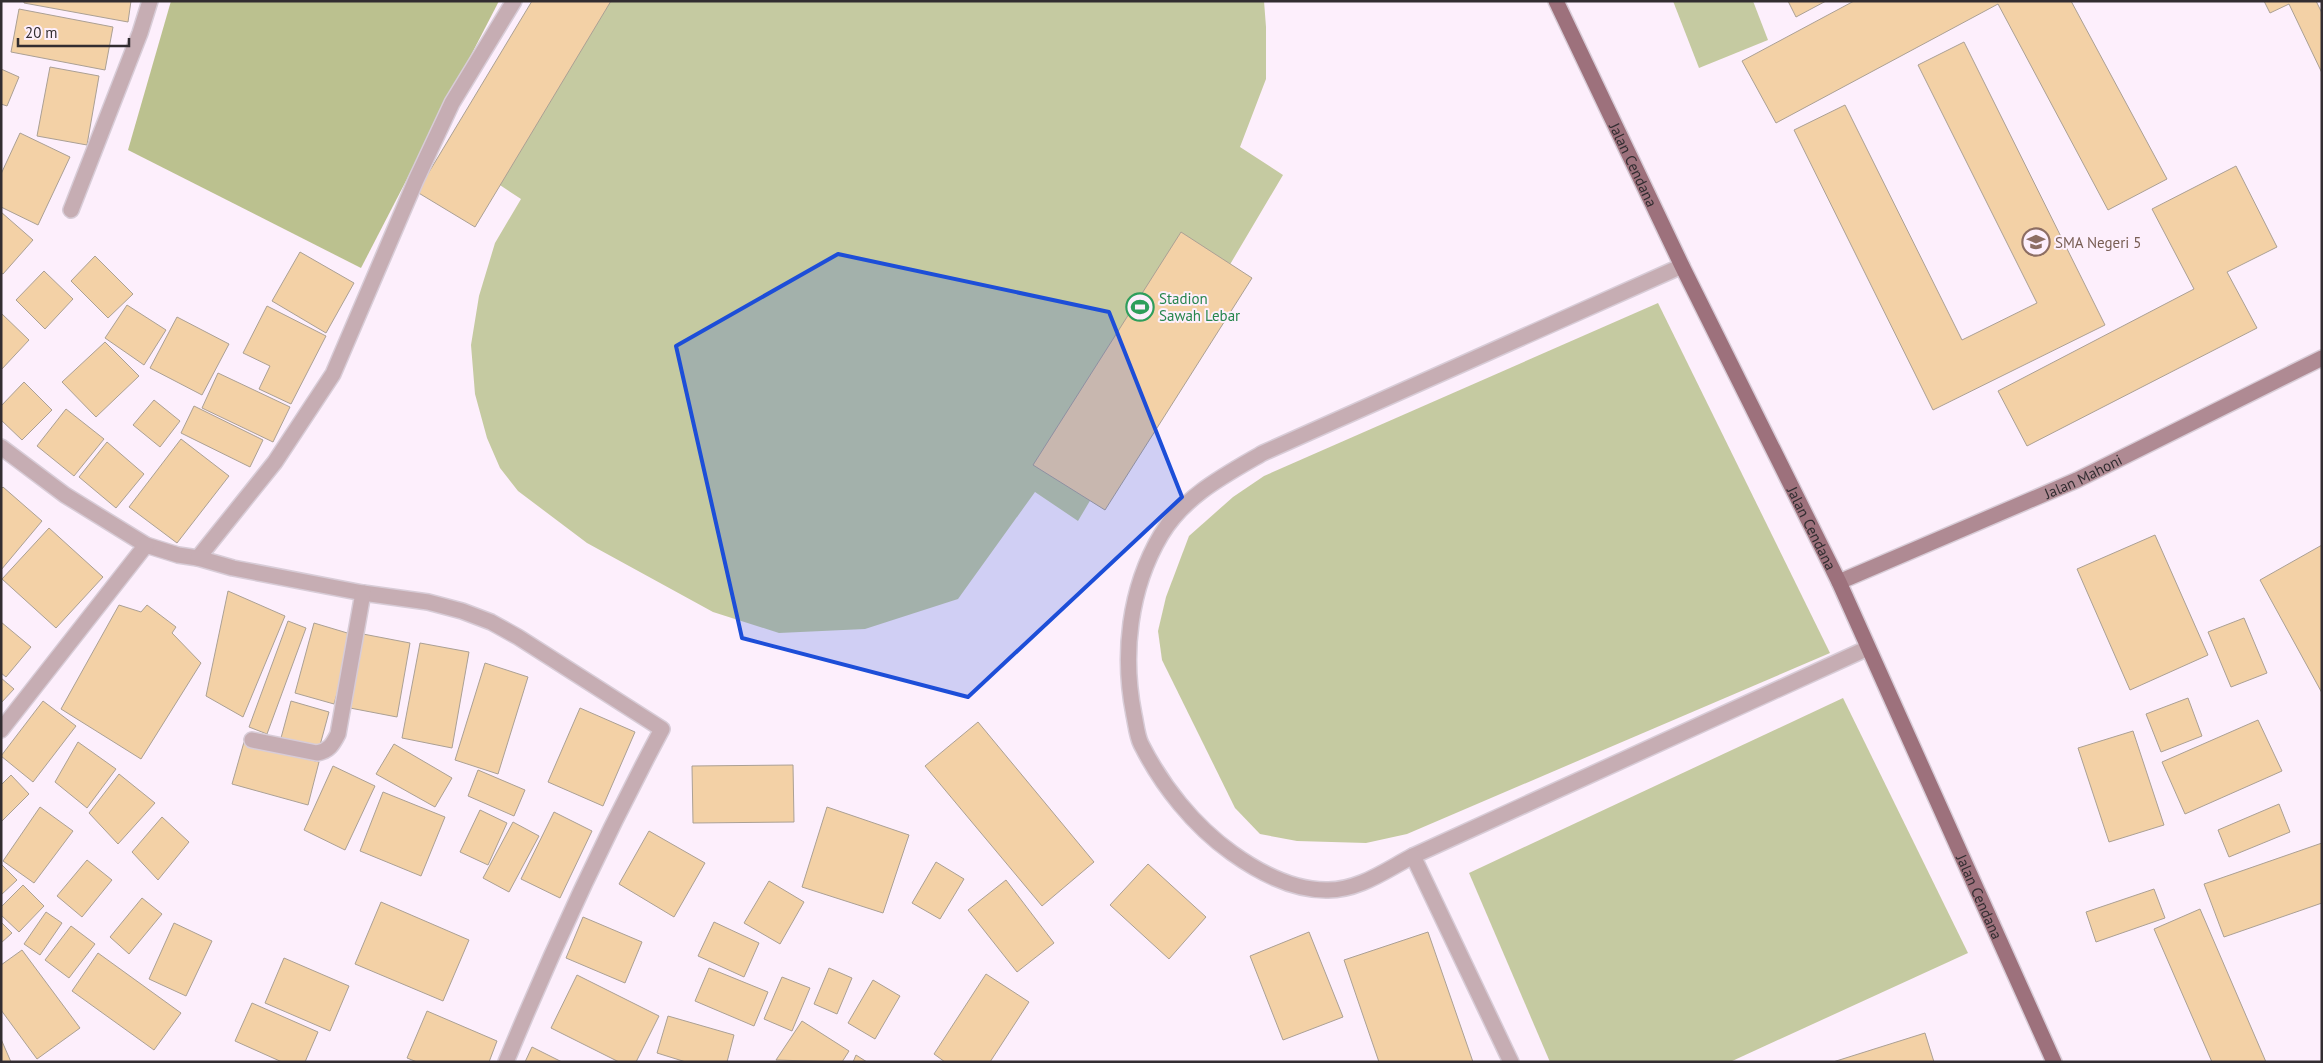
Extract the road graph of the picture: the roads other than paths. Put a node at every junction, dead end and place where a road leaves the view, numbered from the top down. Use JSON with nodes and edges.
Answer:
{"nodes":[{"id":1,"x":150,"y":1,"type":"edge"},
{"id":2,"x":514,"y":1,"type":"edge"},
{"id":3,"x":1556,"y":1,"type":"edge"},
{"id":4,"x":71,"y":210,"type":"dead end"},
{"id":5,"x":1682,"y":266,"type":"junction"},
{"id":6,"x":2322,"y":358,"type":"edge"},
{"id":7,"x":1,"y":447,"type":"edge"},
{"id":8,"x":146,"y":545,"type":"junction"},
{"id":9,"x":198,"y":558,"type":"junction"},
{"id":10,"x":1839,"y":582,"type":"junction"},
{"id":11,"x":363,"y":593,"type":"junction"},
{"id":12,"x":1868,"y":648,"type":"junction"},
{"id":13,"x":1,"y":730,"type":"edge"},
{"id":14,"x":252,"y":740,"type":"dead end"},
{"id":15,"x":1413,"y":856,"type":"junction"},
{"id":16,"x":506,"y":1062,"type":"edge"},
{"id":17,"x":1511,"y":1062,"type":"edge"},
{"id":18,"x":2054,"y":1062,"type":"edge"}],
"edges":[{"from":1,"to":4,"type":"street"},
{"from":2,"to":9,"type":"street"},
{"from":3,"to":5,"type":"main road","name":"Jalan Cendana"},
{"from":5,"to":10,"type":"main road","name":"Jalan Cendana"},
{"from":5,"to":15,"type":"street"},
{"from":6,"to":10,"type":"street","name":"Jalan Mahoni"},
{"from":7,"to":8,"type":"street"},
{"from":8,"to":9,"type":"street"},
{"from":8,"to":13,"type":"street"},
{"from":9,"to":11,"type":"street"},
{"from":10,"to":12,"type":"main road","name":"Jalan Cendana"},
{"from":11,"to":14,"type":"street"},
{"from":11,"to":16,"type":"street"},
{"from":12,"to":15,"type":"street"},
{"from":12,"to":18,"type":"main road","name":"Jalan Cendana"},
{"from":15,"to":17,"type":"street"}]}
